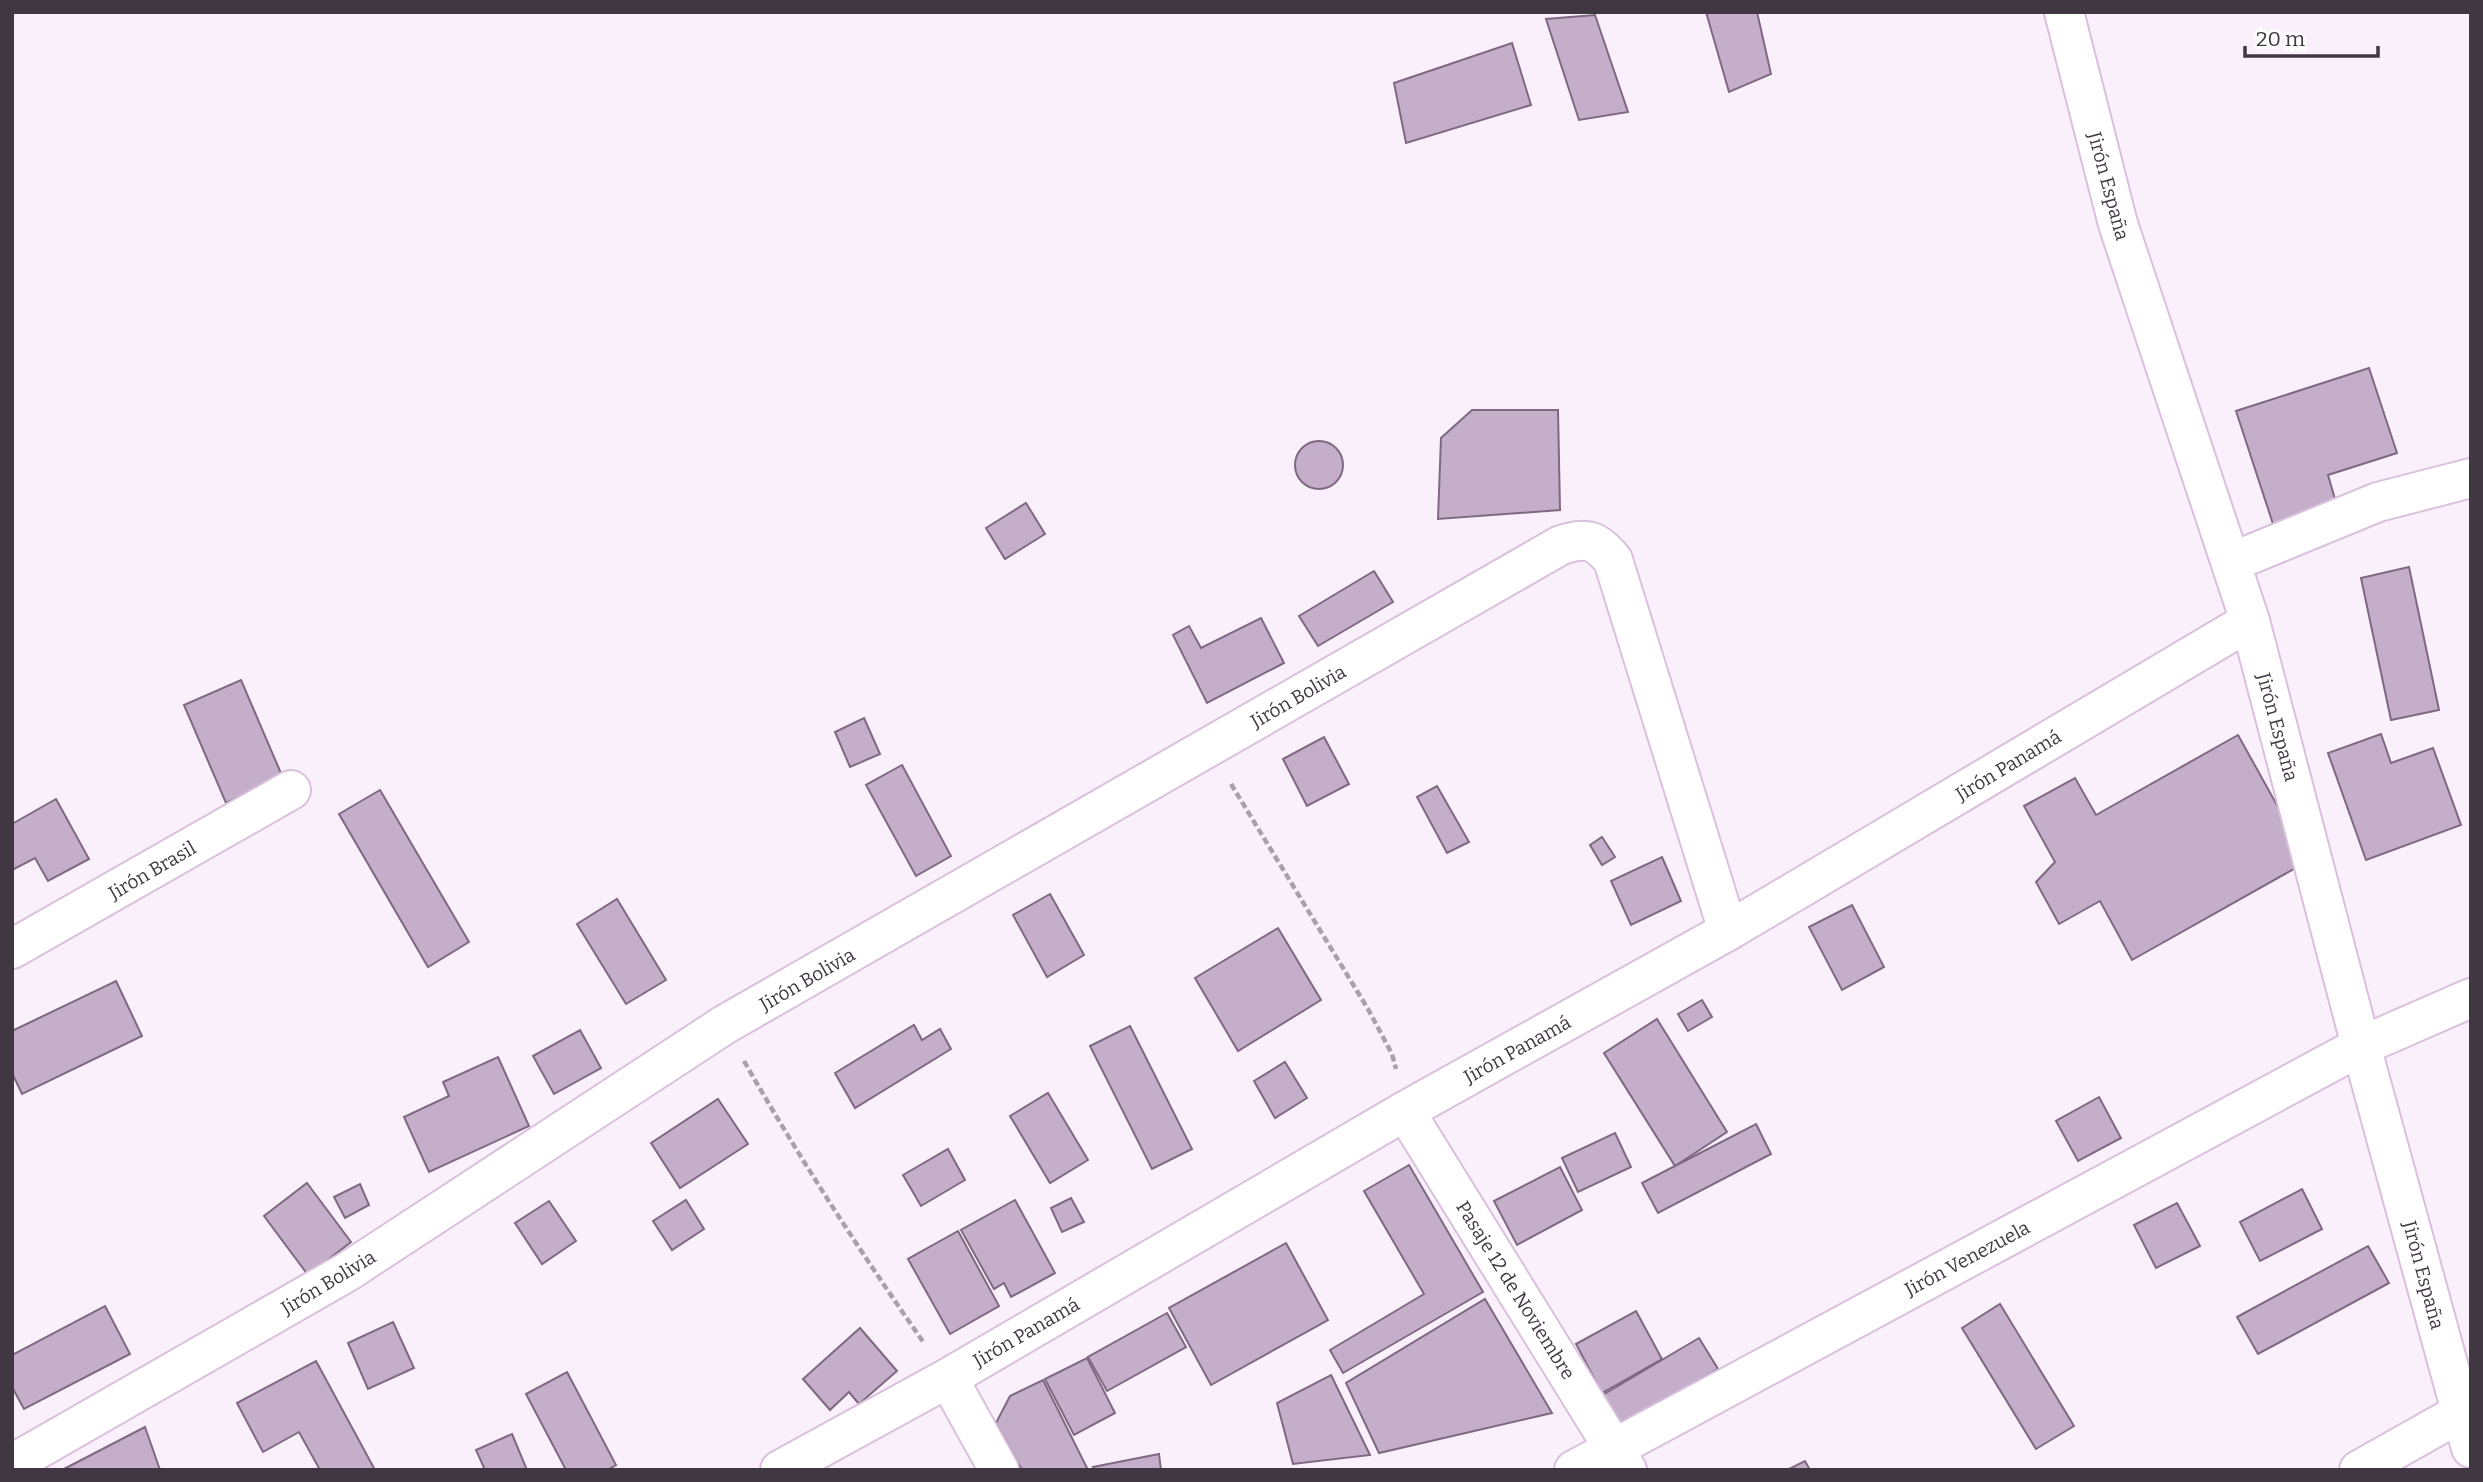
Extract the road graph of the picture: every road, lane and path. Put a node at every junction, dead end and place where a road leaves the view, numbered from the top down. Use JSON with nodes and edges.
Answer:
{"nodes":[{"id":1,"x":2064,"y":12,"type":"edge"},
{"id":2,"x":2471,"y":478,"type":"edge"},
{"id":3,"x":2232,"y":562,"type":"junction"},
{"id":4,"x":2250,"y":621,"type":"junction"},
{"id":5,"x":1209,"y":747,"type":"junction"},
{"id":6,"x":291,"y":790,"type":"dead end"},
{"id":7,"x":1728,"y":932,"type":"junction"},
{"id":8,"x":12,"y":949,"type":"edge"},
{"id":9,"x":2471,"y":999,"type":"edge"},
{"id":10,"x":724,"y":1025,"type":"junction"},
{"id":11,"x":2361,"y":1046,"type":"junction"},
{"id":12,"x":1405,"y":1111,"type":"junction"},
{"id":13,"x":948,"y":1378,"type":"junction"},
{"id":14,"x":2466,"y":1409,"type":"edge"},
{"id":15,"x":2471,"y":1448,"type":"edge"},
{"id":16,"x":1620,"y":1459,"type":"edge"},
{"id":17,"x":12,"y":1464,"type":"edge"},
{"id":18,"x":780,"y":1470,"type":"edge"},
{"id":19,"x":999,"y":1470,"type":"edge"},
{"id":20,"x":1574,"y":1470,"type":"edge"},
{"id":21,"x":2359,"y":1470,"type":"edge"}],
"edges":[{"from":1,"to":3,"type":"street","name":"Jirón España"},
{"from":2,"to":3,"type":"street"},
{"from":3,"to":4,"type":"street","name":"Jirón España"},
{"from":4,"to":7,"type":"street","name":"Jirón Panamá"},
{"from":4,"to":11,"type":"street","name":"Jirón España"},
{"from":5,"to":7,"type":"street","name":"Jirón Bolivia"},
{"from":5,"to":10,"type":"street","name":"Jirón Bolivia"},
{"from":5,"to":12,"type":"path"},
{"from":6,"to":8,"type":"street","name":"Jirón Brasil"},
{"from":7,"to":12,"type":"street","name":"Jirón Panamá"},
{"from":9,"to":11,"type":"street","name":"Jirón Venezuela"},
{"from":10,"to":13,"type":"path"},
{"from":10,"to":17,"type":"street","name":"Jirón Bolivia"},
{"from":11,"to":14,"type":"street","name":"Jirón España"},
{"from":11,"to":16,"type":"street","name":"Jirón Venezuela"},
{"from":12,"to":13,"type":"street","name":"Jirón Panamá"},
{"from":12,"to":16,"type":"street","name":"Pasaje 12 de Noviembre"},
{"from":13,"to":18,"type":"street","name":"Jirón Panamá"},
{"from":13,"to":19,"type":"street"},
{"from":14,"to":15,"type":"street","name":"Jirón España"},
{"from":14,"to":21,"type":"street"},
{"from":16,"to":20,"type":"street","name":"Jirón Venezuela"}]}
